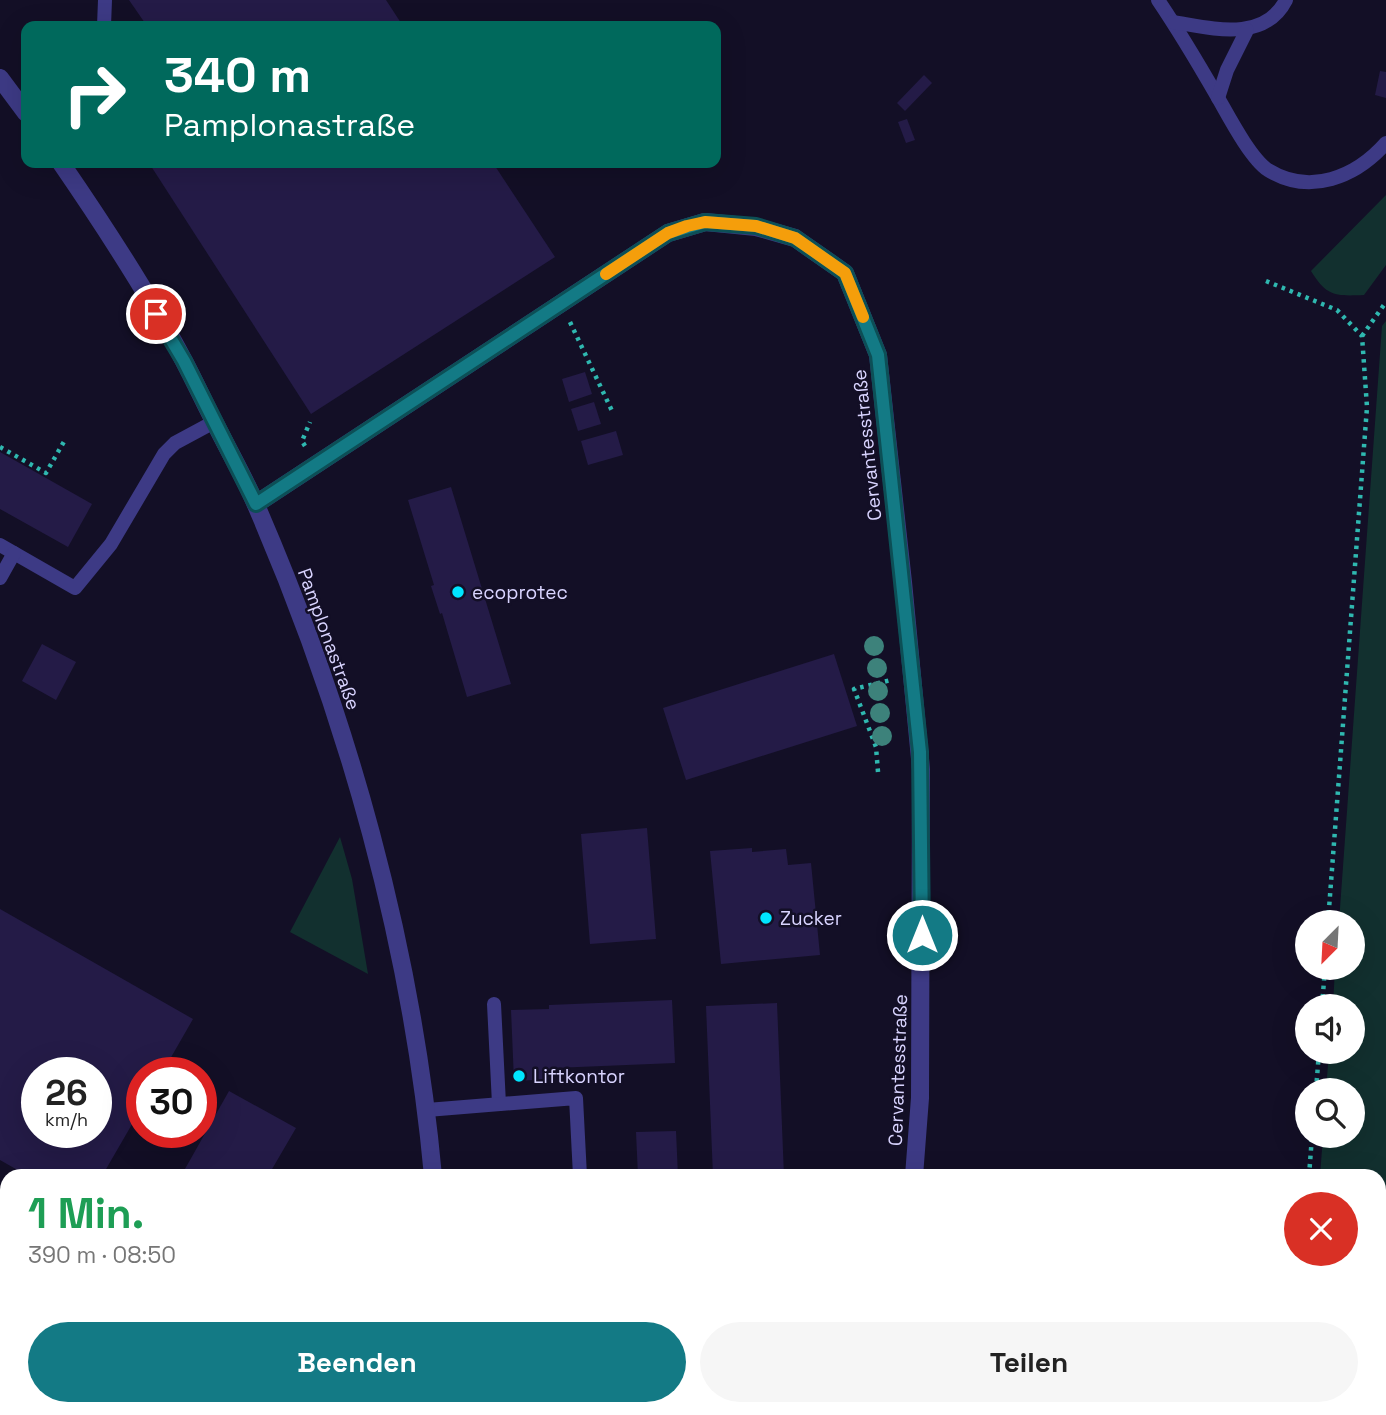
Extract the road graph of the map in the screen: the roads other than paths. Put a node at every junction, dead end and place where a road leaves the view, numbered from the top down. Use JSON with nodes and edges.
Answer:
{"nodes":[{"id":1,"x":105,"y":0,"type":"edge"},
{"id":2,"x":1158,"y":0,"type":"edge"},
{"id":3,"x":1286,"y":0,"type":"edge"},
{"id":4,"x":104,"y":21,"type":"edge"},
{"id":5,"x":1173,"y":22,"type":"junction"},
{"id":6,"x":1247,"y":30,"type":"junction"},
{"id":7,"x":0,"y":78,"type":"edge"},
{"id":8,"x":1218,"y":98,"type":"junction"},
{"id":9,"x":21,"y":106,"type":"edge"},
{"id":10,"x":1386,"y":143,"type":"edge"},
{"id":11,"x":64,"y":168,"type":"edge"},
{"id":12,"x":214,"y":422,"type":"junction"},
{"id":13,"x":256,"y":504,"type":"junction"},
{"id":14,"x":0,"y":545,"type":"edge"},
{"id":15,"x":14,"y":553,"type":"junction"},
{"id":16,"x":0,"y":578,"type":"edge"},
{"id":17,"x":494,"y":1004,"type":"dead end"},
{"id":18,"x":499,"y":1104,"type":"junction"},
{"id":19,"x":427,"y":1110,"type":"junction"},
{"id":20,"x":432,"y":1169,"type":"edge"},
{"id":21,"x":580,"y":1169,"type":"edge"},
{"id":22,"x":915,"y":1169,"type":"edge"}],
"edges":[{"from":1,"to":4,"type":"lane"},
{"from":2,"to":5,"type":"lane"},
{"from":3,"to":6,"type":"lane"},
{"from":5,"to":6,"type":"lane"},
{"from":5,"to":8,"type":"lane"},
{"from":6,"to":8,"type":"lane"},
{"from":7,"to":9,"type":"street"},
{"from":8,"to":10,"type":"lane"},
{"from":11,"to":12,"type":"street","name":"Pamplonastraße"},
{"from":12,"to":13,"type":"street","name":"Pamplonastraße"},
{"from":12,"to":15,"type":"lane"},
{"from":13,"to":19,"type":"street","name":"Pamplonastraße"},
{"from":13,"to":22,"type":"street","name":"Cervantesstraße"},
{"from":14,"to":15,"type":"lane"},
{"from":15,"to":16,"type":"lane"},
{"from":17,"to":18,"type":"lane"},
{"from":18,"to":19,"type":"lane"},
{"from":18,"to":21,"type":"lane"},
{"from":19,"to":20,"type":"street","name":"Pamplonastraße"}]}
